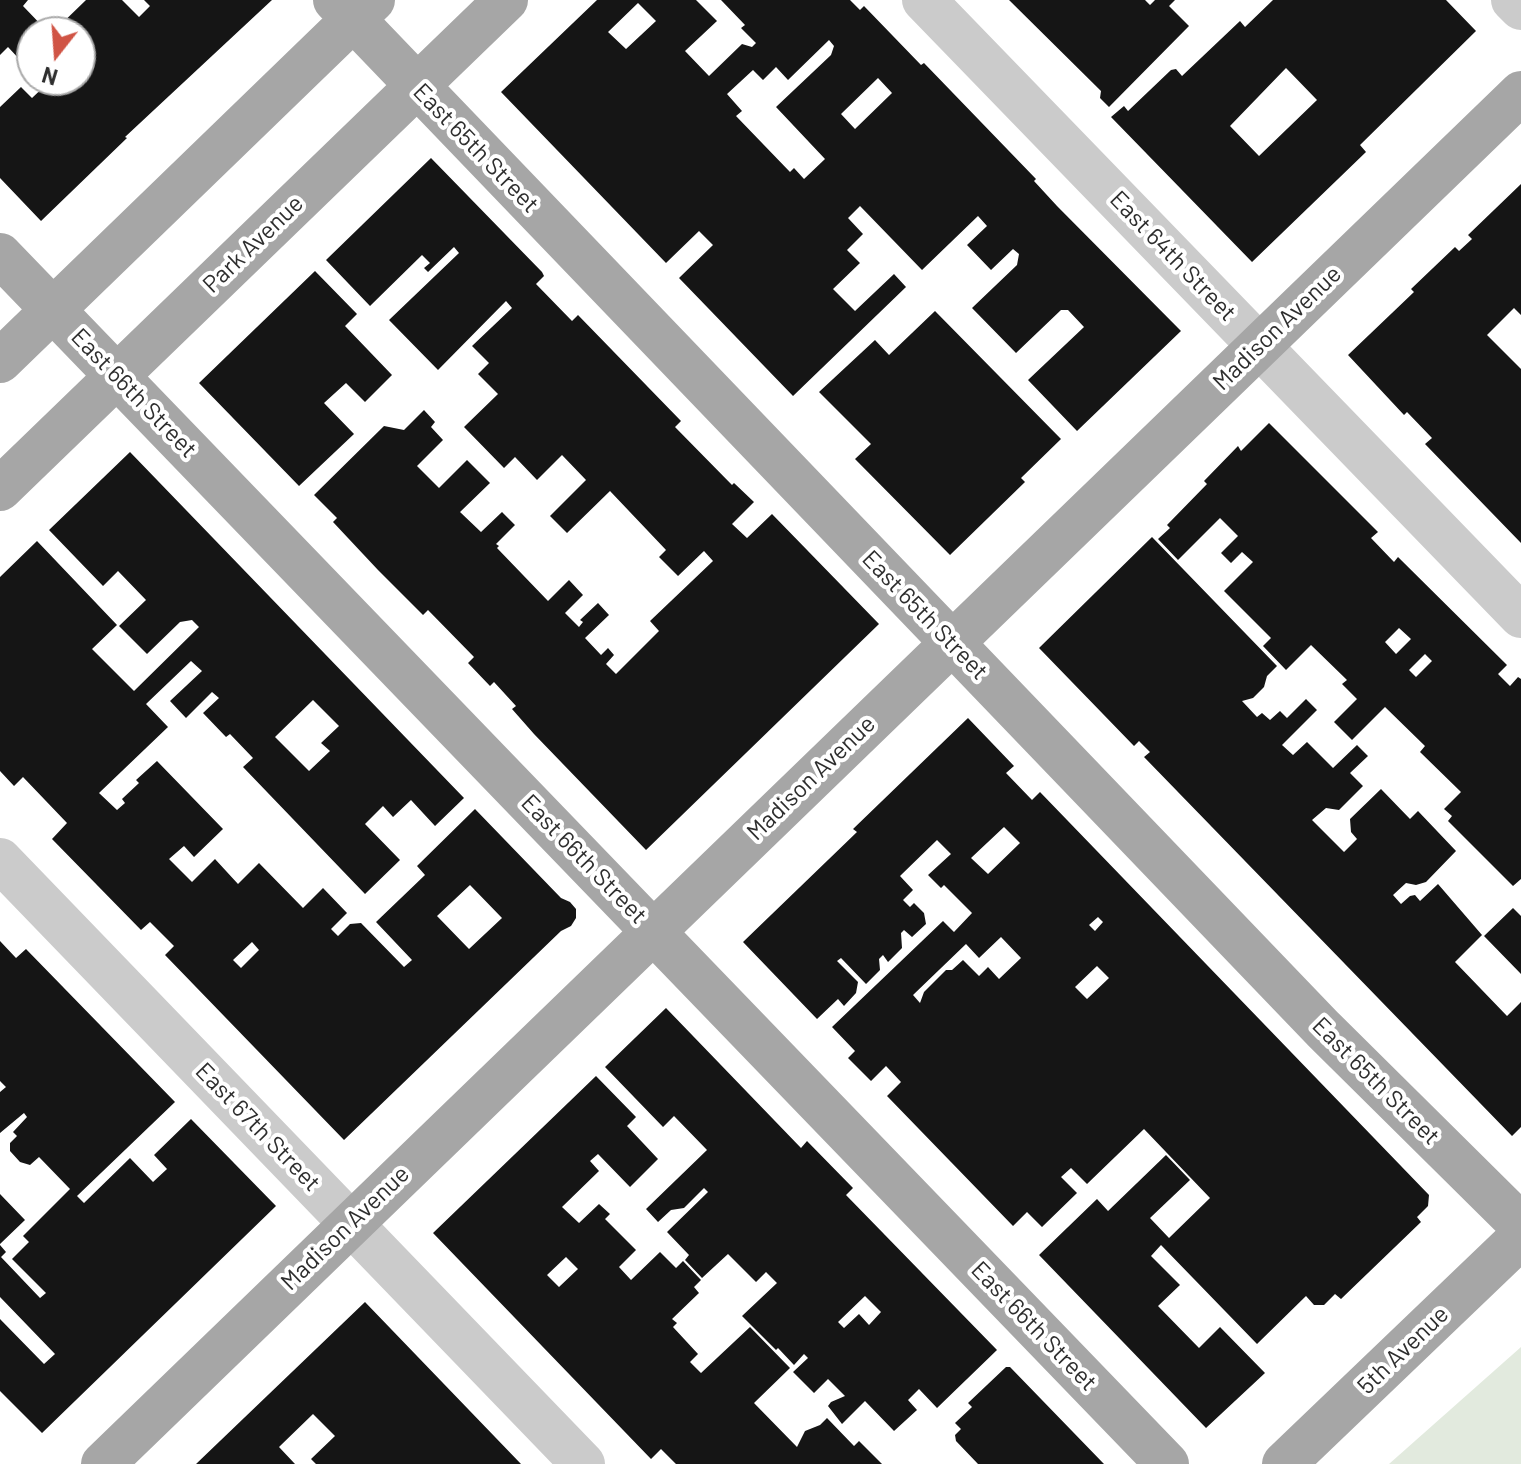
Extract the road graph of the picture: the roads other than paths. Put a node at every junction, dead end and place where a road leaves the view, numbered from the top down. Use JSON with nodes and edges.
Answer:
{"nodes":[{"id":1,"x":506,"y":0,"type":"edge"},
{"id":2,"x":924,"y":0,"type":"edge"},
{"id":3,"x":1513,"y":0,"type":"edge"},
{"id":4,"x":354,"y":6,"type":"edge"},
{"id":5,"x":1521,"y":8,"type":"edge"},
{"id":6,"x":417,"y":85,"type":"junction"},
{"id":7,"x":1521,"y":93,"type":"edge"},
{"id":8,"x":0,"y":255,"type":"edge"},
{"id":9,"x":53,"y":310,"type":"junction"},
{"id":10,"x":1260,"y":345,"type":"junction"},
{"id":11,"x":0,"y":361,"type":"edge"},
{"id":12,"x":117,"y":376,"type":"junction"},
{"id":13,"x":0,"y":489,"type":"edge"},
{"id":14,"x":1521,"y":616,"type":"edge"},
{"id":15,"x":951,"y":643,"type":"junction"},
{"id":16,"x":0,"y":860,"type":"edge"},
{"id":17,"x":653,"y":931,"type":"junction"},
{"id":18,"x":351,"y":1223,"type":"junction"},
{"id":19,"x":1521,"y":1225,"type":"edge"},
{"id":20,"x":1521,"y":1237,"type":"edge"},
{"id":21,"x":103,"y":1464,"type":"edge"},
{"id":22,"x":583,"y":1464,"type":"edge"},
{"id":23,"x":1167,"y":1464,"type":"edge"},
{"id":24,"x":1284,"y":1464,"type":"edge"}],
"edges":[{"from":1,"to":6,"type":"main road","name":"Park Avenue"},
{"from":2,"to":10,"type":"street","name":"East 64th Street"},
{"from":3,"to":5,"type":"street"},
{"from":4,"to":6,"type":"main road","name":"East 65th Street"},
{"from":4,"to":9,"type":"main road"},
{"from":6,"to":12,"type":"main road","name":"Park Avenue"},
{"from":6,"to":15,"type":"main road","name":"East 65th Street"},
{"from":7,"to":10,"type":"main road","name":"Madison Avenue"},
{"from":8,"to":9,"type":"main road","name":"East 66th Street"},
{"from":9,"to":11,"type":"main road"},
{"from":9,"to":12,"type":"main road","name":"East 66th Street"},
{"from":10,"to":14,"type":"street","name":"East 64th Street"},
{"from":10,"to":15,"type":"main road","name":"Madison Avenue"},
{"from":12,"to":13,"type":"main road","name":"Park Avenue"},
{"from":12,"to":17,"type":"main road","name":"East 66th Street"},
{"from":15,"to":17,"type":"main road","name":"Madison Avenue"},
{"from":15,"to":19,"type":"main road","name":"East 65th Street"},
{"from":16,"to":18,"type":"street","name":"East 67th Street"},
{"from":17,"to":18,"type":"main road","name":"Madison Avenue"},
{"from":17,"to":23,"type":"main road","name":"East 66th Street"},
{"from":18,"to":21,"type":"main road","name":"Madison Avenue"},
{"from":18,"to":22,"type":"street","name":"East 67th Street"},
{"from":20,"to":24,"type":"main road","name":"5th Avenue"}]}
